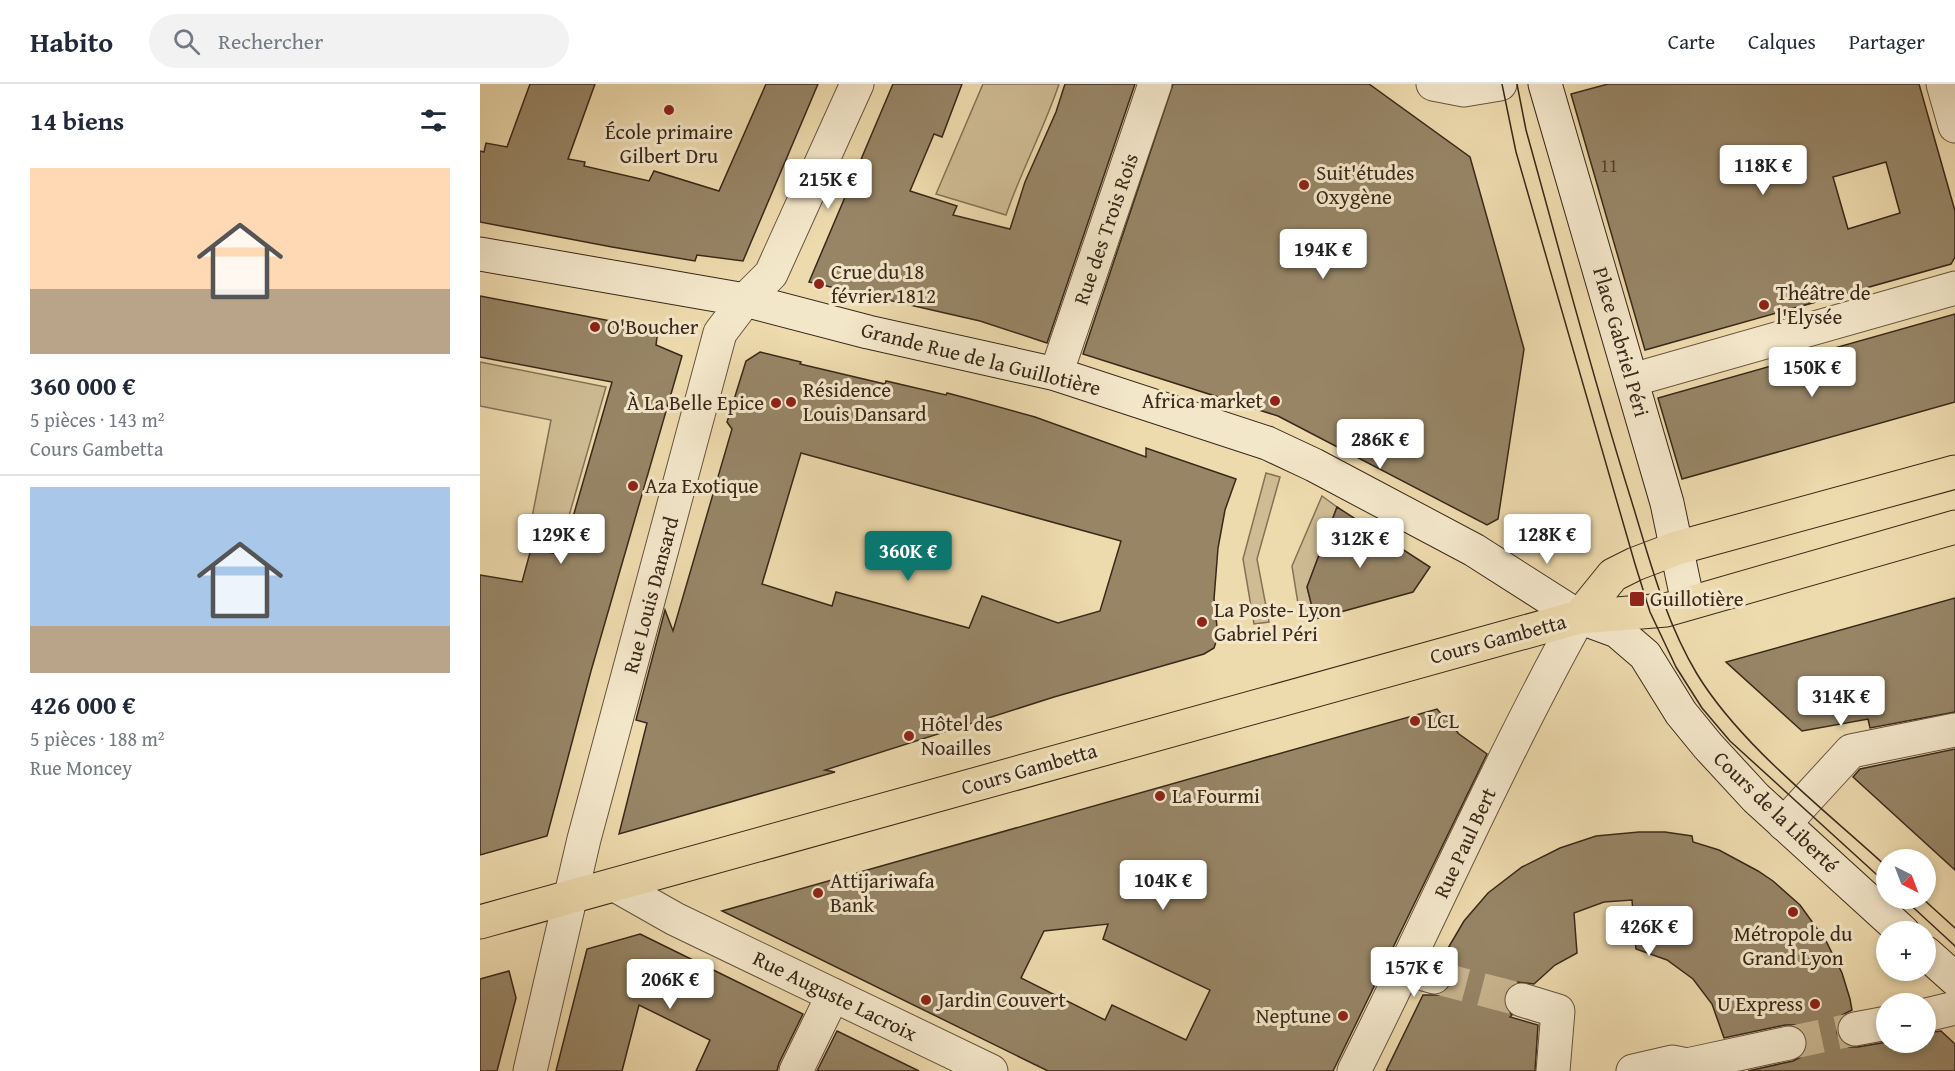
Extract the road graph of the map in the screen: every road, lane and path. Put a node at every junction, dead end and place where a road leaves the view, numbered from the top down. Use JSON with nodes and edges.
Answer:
{"nodes":[{"id":1,"x":857,"y":84,"type":"edge"},
{"id":2,"x":1155,"y":84,"type":"edge"},
{"id":3,"x":1432,"y":84,"type":"edge"},
{"id":4,"x":1500,"y":84,"type":"edge"},
{"id":5,"x":1545,"y":84,"type":"edge"},
{"id":6,"x":1943,"y":84,"type":"edge"},
{"id":7,"x":1955,"y":126,"type":"edge"},
{"id":8,"x":480,"y":254,"type":"edge"},
{"id":9,"x":1955,"y":288,"type":"edge"},
{"id":10,"x":746,"y":300,"type":"junction"},
{"id":11,"x":1056,"y":374,"type":"junction"},
{"id":12,"x":1632,"y":380,"type":"junction"},
{"id":13,"x":1955,"y":472,"type":"edge"},
{"id":14,"x":1955,"y":527,"type":"edge"},
{"id":15,"x":1677,"y":548,"type":"junction"},
{"id":16,"x":1688,"y":603,"type":"junction"},
{"id":17,"x":1579,"y":617,"type":"junction"},
{"id":18,"x":1955,"y":730,"type":"edge"},
{"id":19,"x":1784,"y":824,"type":"junction"},
{"id":20,"x":615,"y":885,"type":"junction"},
{"id":21,"x":572,"y":897,"type":"junction"},
{"id":22,"x":480,"y":921,"type":"edge"},
{"id":23,"x":1891,"y":921,"type":"edge"},
{"id":24,"x":1936,"y":961,"type":"edge"},
{"id":25,"x":1955,"y":979,"type":"edge"},
{"id":26,"x":833,"y":995,"type":"junction"},
{"id":27,"x":1522,"y":1000,"type":"tunnel mouth"},
{"id":28,"x":1955,"y":1008,"type":"edge"},
{"id":29,"x":1936,"y":1013,"type":"edge"},
{"id":30,"x":1876,"y":1025,"type":"edge"},
{"id":31,"x":1855,"y":1029,"type":"tunnel mouth"},
{"id":32,"x":1790,"y":1043,"type":"tunnel mouth"},
{"id":33,"x":1701,"y":1062,"type":"edge"},
{"id":34,"x":530,"y":1071,"type":"edge"},
{"id":35,"x":796,"y":1071,"type":"edge"},
{"id":36,"x":991,"y":1071,"type":"edge"},
{"id":37,"x":1354,"y":1071,"type":"edge"},
{"id":38,"x":1553,"y":1071,"type":"edge"},
{"id":39,"x":1633,"y":1071,"type":"edge"}],
"edges":[{"from":1,"to":10,"type":"street","name":"Rue Louis Dansard"},
{"from":2,"to":11,"type":"street","name":"Rue des Trois Rois"},
{"from":3,"to":4,"type":"street"},
{"from":5,"to":12,"type":"street","name":"Place Gabriel Péri"},
{"from":6,"to":7,"type":"street"},
{"from":8,"to":10,"type":"street","name":"Grande Rue de la Guillotière"},
{"from":9,"to":12,"type":"street"},
{"from":10,"to":11,"type":"street","name":"Grande Rue de la Guillotière"},
{"from":10,"to":21,"type":"street","name":"Rue Louis Dansard"},
{"from":11,"to":17,"type":"street","name":"Grande Rue de la Guillotière"},
{"from":12,"to":15,"type":"street","name":"Place Gabriel Péri"},
{"from":13,"to":15,"type":"main road","name":"Cours Gambetta"},
{"from":14,"to":16,"type":"main road","name":"Cours Gambetta"},
{"from":15,"to":16,"type":"street","name":"Place Gabriel Péri"},
{"from":15,"to":17,"type":"main road","name":"Cours Gambetta"},
{"from":16,"to":17,"type":"main road","name":"Cours Gambetta"},
{"from":17,"to":19,"type":"street","name":"Cours de la Liberté"},
{"from":17,"to":20,"type":"main road","name":"Cours Gambetta"},
{"from":17,"to":37,"type":"street","name":"Rue Paul Bert"},
{"from":18,"to":19,"type":"street"},
{"from":19,"to":23,"type":"street","name":"Cours de la Liberté"},
{"from":20,"to":21,"type":"main road","name":"Cours Gambetta"},
{"from":20,"to":26,"type":"street","name":"Rue Auguste Lacroix"},
{"from":21,"to":22,"type":"main road","name":"Cours Gambetta"},
{"from":21,"to":34,"type":"street","name":"Rue Louis Dansard"},
{"from":24,"to":25,"type":"street"},
{"from":26,"to":35,"type":"street"},
{"from":26,"to":36,"type":"street","name":"Rue Auguste Lacroix"},
{"from":27,"to":38,"type":"street"},
{"from":28,"to":29,"type":"street"},
{"from":30,"to":31,"type":"street"},
{"from":32,"to":33,"type":"street"},
{"from":33,"to":39,"type":"street"}]}
